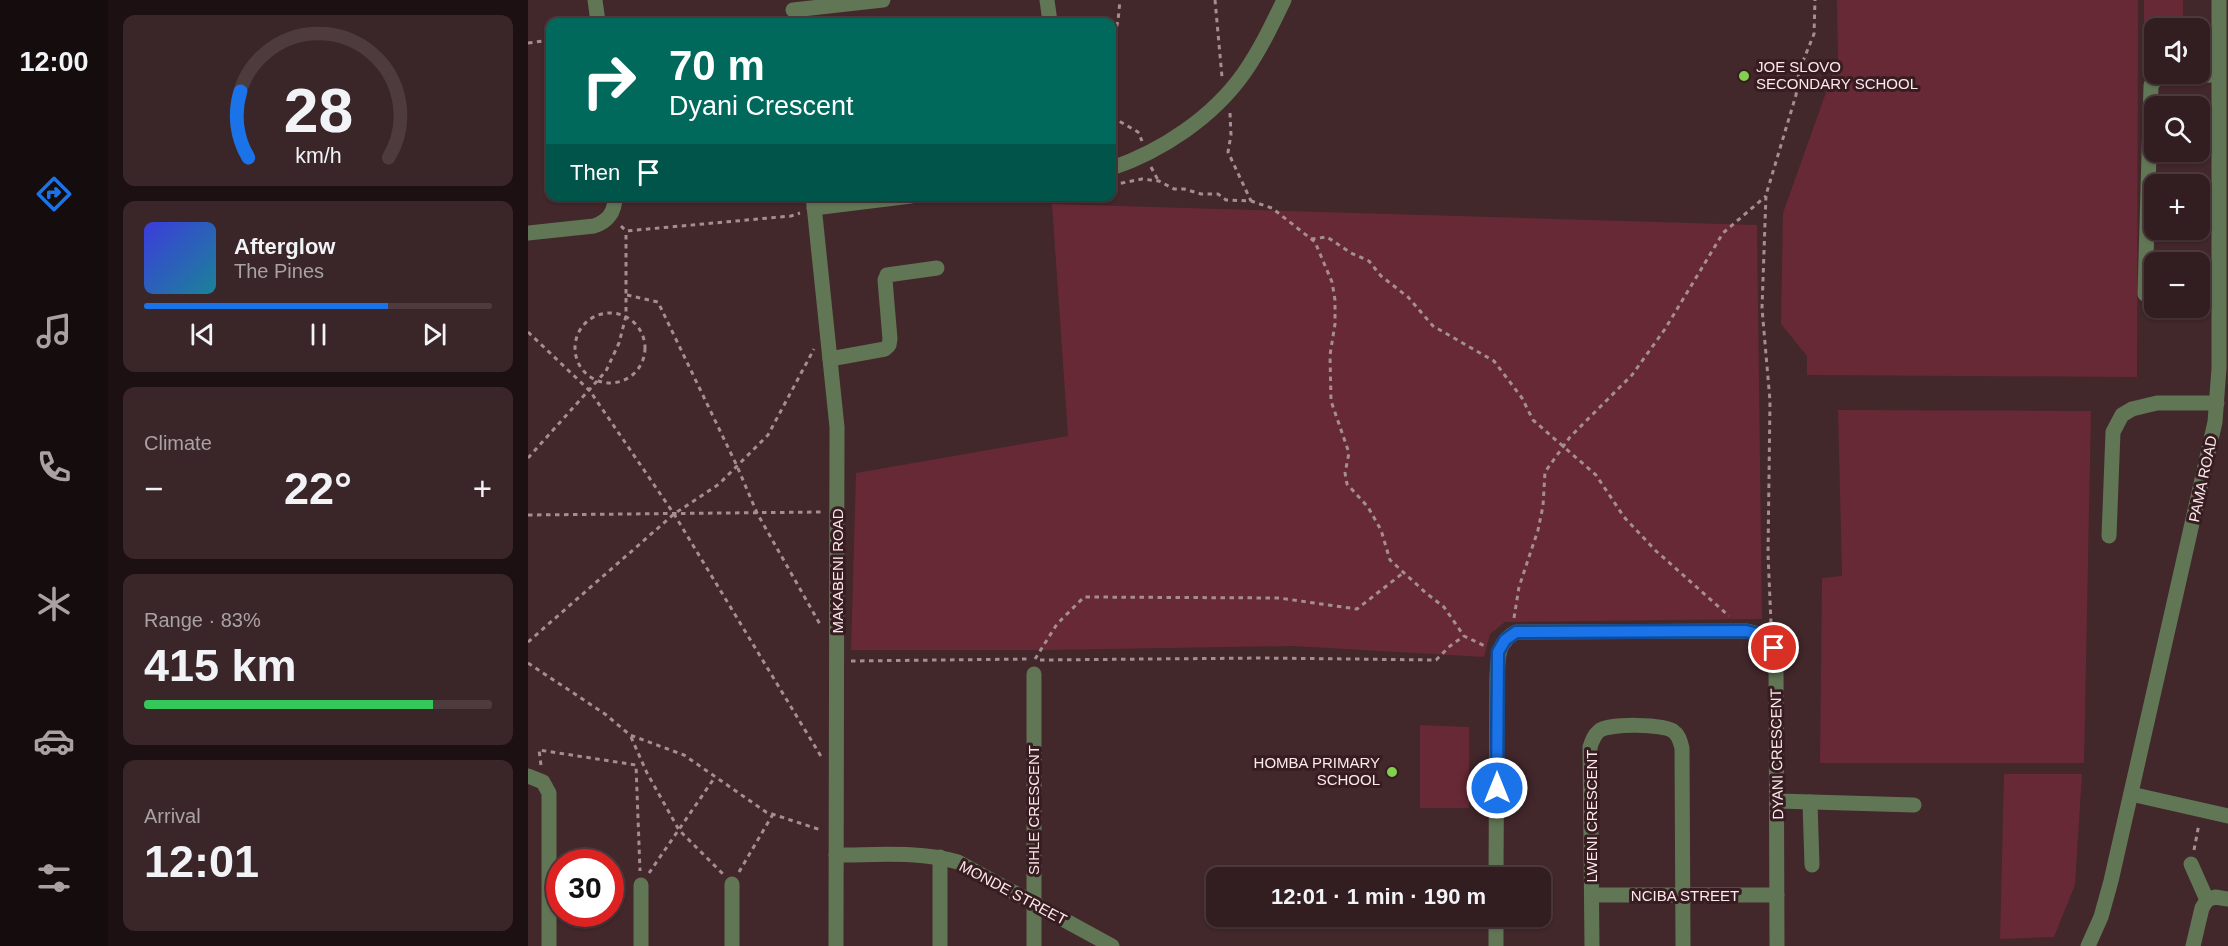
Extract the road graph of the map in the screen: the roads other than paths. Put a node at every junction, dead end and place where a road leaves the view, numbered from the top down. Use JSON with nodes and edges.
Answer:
{"nodes":[{"id":1,"x":595,"y":0,"type":"edge"},
{"id":2,"x":883,"y":0,"type":"edge"},
{"id":3,"x":1047,"y":0,"type":"edge"},
{"id":4,"x":1284,"y":0,"type":"edge"},
{"id":5,"x":2218,"y":0,"type":"edge"},
{"id":6,"x":794,"y":11,"type":"edge"},
{"id":7,"x":597,"y":18,"type":"edge"},
{"id":8,"x":1049,"y":18,"type":"edge"},
{"id":9,"x":2218,"y":75,"type":"junction"},
{"id":10,"x":1116,"y":166,"type":"edge"},
{"id":11,"x":615,"y":201,"type":"edge"},
{"id":12,"x":829,"y":201,"type":"edge"},
{"id":13,"x":813,"y":202,"type":"edge"},
{"id":14,"x":528,"y":233,"type":"edge"},
{"id":15,"x":2146,"y":252,"type":"edge"},
{"id":16,"x":937,"y":268,"type":"dead end"},
{"id":17,"x":2223,"y":322,"type":"edge"},
{"id":18,"x":830,"y":359,"type":"junction"},
{"id":19,"x":2217,"y":403,"type":"junction"},
{"id":20,"x":2109,"y":536,"type":"dead end"},
{"id":21,"x":1034,"y":667,"type":"road end"},
{"id":22,"x":528,"y":776,"type":"edge"},
{"id":23,"x":2131,"y":794,"type":"junction"},
{"id":24,"x":1778,"y":801,"type":"junction"},
{"id":25,"x":1810,"y":802,"type":"junction"},
{"id":26,"x":1914,"y":805,"type":"dead end"},
{"id":27,"x":2228,"y":816,"type":"edge"},
{"id":28,"x":836,"y":855,"type":"junction"},
{"id":29,"x":940,"y":857,"type":"junction"},
{"id":30,"x":2191,"y":864,"type":"road end"},
{"id":31,"x":1812,"y":865,"type":"dead end"},
{"id":32,"x":1496,"y":867,"type":"edge"},
{"id":33,"x":732,"y":884,"type":"road end"},
{"id":34,"x":641,"y":885,"type":"road end"},
{"id":35,"x":1593,"y":895,"type":"junction"},
{"id":36,"x":1778,"y":895,"type":"junction"},
{"id":37,"x":1683,"y":896,"type":"junction"},
{"id":38,"x":2228,"y":899,"type":"edge"},
{"id":39,"x":2207,"y":900,"type":"junction"},
{"id":40,"x":1034,"y":903,"type":"junction"},
{"id":41,"x":1496,"y":927,"type":"edge"},
{"id":42,"x":549,"y":946,"type":"edge"},
{"id":43,"x":640,"y":946,"type":"edge"},
{"id":44,"x":732,"y":946,"type":"edge"},
{"id":45,"x":836,"y":946,"type":"edge"},
{"id":46,"x":940,"y":946,"type":"edge"},
{"id":47,"x":1034,"y":946,"type":"edge"},
{"id":48,"x":1112,"y":946,"type":"edge"},
{"id":49,"x":1496,"y":946,"type":"edge"},
{"id":50,"x":1592,"y":946,"type":"edge"},
{"id":51,"x":1683,"y":946,"type":"edge"},
{"id":52,"x":1777,"y":946,"type":"edge"},
{"id":53,"x":2088,"y":946,"type":"edge"},
{"id":54,"x":2193,"y":946,"type":"edge"}],
"edges":[{"from":1,"to":7,"type":"street"},
{"from":2,"to":6,"type":"street"},
{"from":3,"to":8,"type":"street"},
{"from":4,"to":10,"type":"street"},
{"from":5,"to":9,"type":"street","name":"PAMA ROAD"},
{"from":9,"to":15,"type":"street"},
{"from":9,"to":17,"type":"street","name":"PAMA ROAD"},
{"from":11,"to":14,"type":"street"},
{"from":12,"to":13,"type":"street"},
{"from":13,"to":18,"type":"street","name":"MAKABENI ROAD"},
{"from":16,"to":18,"type":"street"},
{"from":17,"to":19,"type":"street","name":"PAMA ROAD"},
{"from":18,"to":28,"type":"street","name":"MAKABENI ROAD"},
{"from":19,"to":20,"type":"street"},
{"from":19,"to":23,"type":"street","name":"PAMA ROAD"},
{"from":21,"to":40,"type":"street","name":"SIHLE CRESCENT"},
{"from":22,"to":42,"type":"street"},
{"from":23,"to":27,"type":"street"},
{"from":23,"to":53,"type":"street","name":"PAMA ROAD"},
{"from":24,"to":25,"type":"street"},
{"from":24,"to":32,"type":"street","name":"DYANI CRESCENT"},
{"from":24,"to":36,"type":"street","name":"DYANI CRESCENT"},
{"from":25,"to":26,"type":"street"},
{"from":25,"to":31,"type":"street"},
{"from":28,"to":29,"type":"street","name":"MONDE STREET"},
{"from":28,"to":45,"type":"street","name":"MAKABENI ROAD"},
{"from":29,"to":40,"type":"street","name":"MONDE STREET"},
{"from":29,"to":46,"type":"street"},
{"from":30,"to":39,"type":"street"},
{"from":33,"to":44,"type":"street"},
{"from":34,"to":43,"type":"street"},
{"from":35,"to":37,"type":"street","name":"NCIBA STREET"},
{"from":35,"to":37,"type":"street","name":"LWENI CRESCENT"},
{"from":35,"to":50,"type":"street","name":"LWENI CRESCENT"},
{"from":36,"to":37,"type":"street","name":"NCIBA STREET"},
{"from":36,"to":52,"type":"street","name":"DYANI CRESCENT"},
{"from":37,"to":51,"type":"street","name":"LWENI CRESCENT"},
{"from":38,"to":39,"type":"street"},
{"from":39,"to":54,"type":"street"},
{"from":40,"to":47,"type":"street","name":"SIHLE CRESCENT"},
{"from":40,"to":48,"type":"street","name":"MONDE STREET"},
{"from":41,"to":49,"type":"street"}]}
